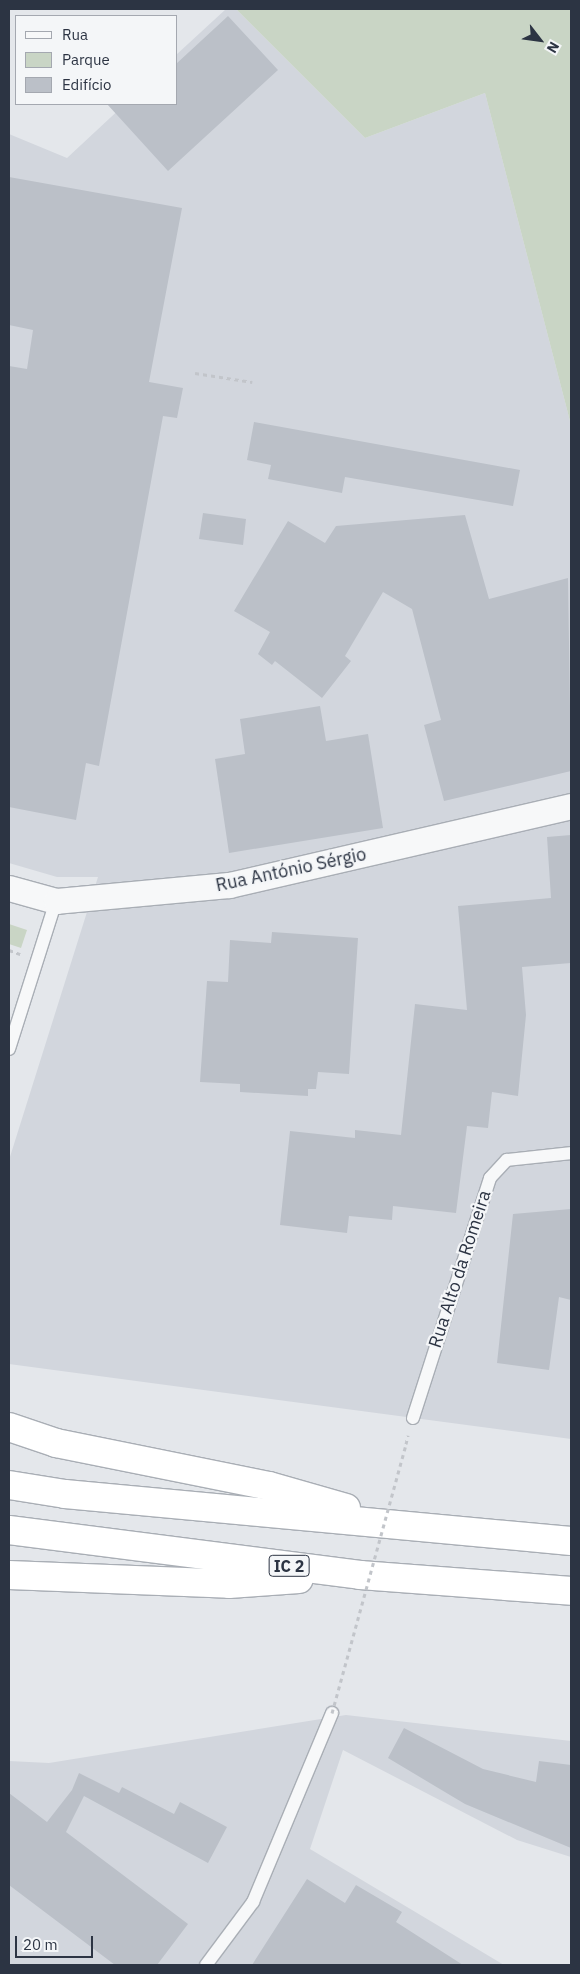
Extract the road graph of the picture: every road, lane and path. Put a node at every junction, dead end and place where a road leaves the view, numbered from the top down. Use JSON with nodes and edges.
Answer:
{"nodes":[{"id":1,"x":195,"y":373,"type":"dead end"},
{"id":2,"x":252,"y":382,"type":"dead end"},
{"id":3,"x":571,"y":806,"type":"edge"},
{"id":4,"x":9,"y":888,"type":"edge"},
{"id":5,"x":56,"y":901,"type":"junction"},
{"id":6,"x":9,"y":950,"type":"edge"},
{"id":7,"x":20,"y":953,"type":"dead end"},
{"id":8,"x":9,"y":1049,"type":"edge"},
{"id":9,"x":571,"y":1153,"type":"edge"},
{"id":10,"x":414,"y":1418,"type":"dead end"},
{"id":11,"x":9,"y":1427,"type":"edge"},
{"id":12,"x":406,"y":1444,"type":"dead end"},
{"id":13,"x":9,"y":1485,"type":"edge"},
{"id":14,"x":408,"y":1526,"type":"junction"},
{"id":15,"x":9,"y":1530,"type":"edge"},
{"id":16,"x":571,"y":1541,"type":"edge"},
{"id":17,"x":9,"y":1575,"type":"edge"},
{"id":18,"x":360,"y":1575,"type":"junction"},
{"id":19,"x":571,"y":1592,"type":"edge"},
{"id":20,"x":332,"y":1714,"type":"joint"},
{"id":21,"x":206,"y":1965,"type":"edge"}],
"edges":[{"from":1,"to":2,"type":"path"},
{"from":3,"to":5,"type":"street","name":"Rua António Sérgio"},
{"from":4,"to":5,"type":"street","name":"Rua António Sérgio"},
{"from":5,"to":8,"type":"lane"},
{"from":6,"to":7,"type":"path"},
{"from":9,"to":10,"type":"lane","name":"Rua Alto da Romeira"},
{"from":11,"to":14,"type":"highway"},
{"from":12,"to":20,"type":"path","bridge":true},
{"from":13,"to":14,"type":"highway"},
{"from":14,"to":16,"type":"highway"},
{"from":15,"to":18,"type":"highway","number":"IC 2"},
{"from":17,"to":18,"type":"highway"},
{"from":18,"to":19,"type":"highway","number":"IC 2"},
{"from":20,"to":21,"type":"lane"}]}
